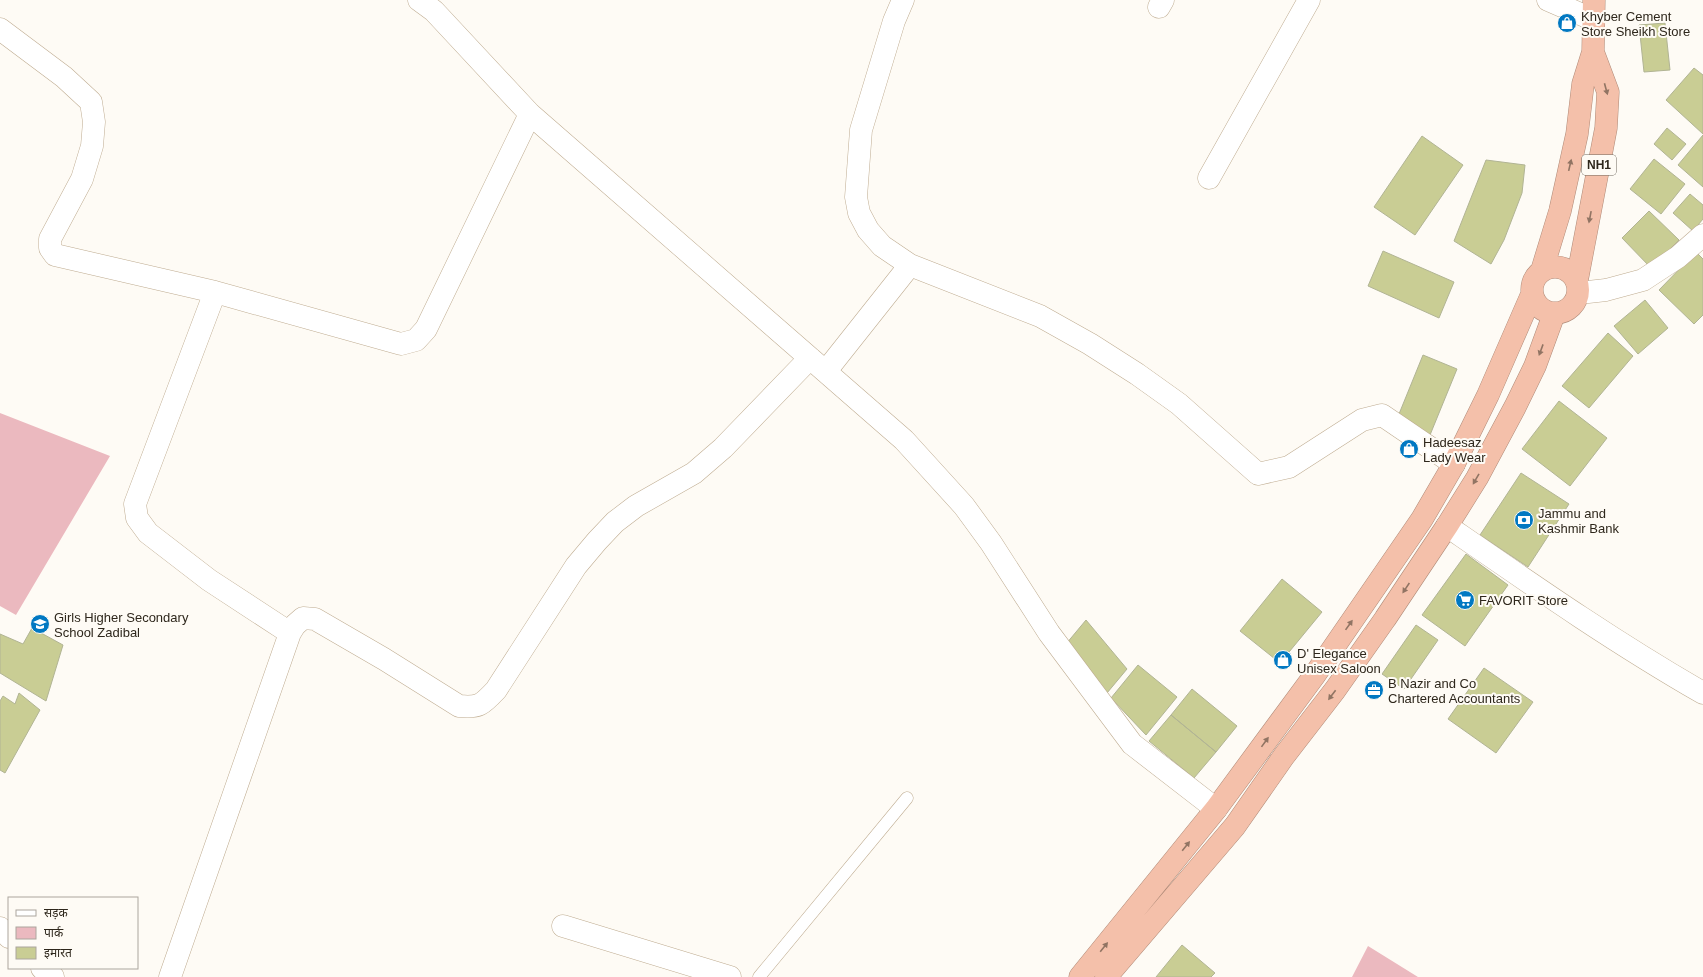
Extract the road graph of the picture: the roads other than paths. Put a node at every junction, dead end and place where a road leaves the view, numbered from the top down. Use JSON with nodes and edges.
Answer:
{"nodes":[{"id":1,"x":419,"y":0,"type":"edge"},
{"id":2,"x":903,"y":0,"type":"edge"},
{"id":3,"x":1309,"y":0,"type":"edge"},
{"id":4,"x":1548,"y":0,"type":"edge"},
{"id":5,"x":1594,"y":10,"type":"edge"},
{"id":6,"x":0,"y":29,"type":"edge"},
{"id":7,"x":1594,"y":52,"type":"junction"},
{"id":8,"x":530,"y":114,"type":"junction"},
{"id":9,"x":1209,"y":178,"type":"dead end"},
{"id":10,"x":1703,"y":235,"type":"edge"},
{"id":11,"x":910,"y":265,"type":"junction"},
{"id":12,"x":1542,"y":270,"type":"junction"},
{"id":13,"x":1578,"y":286,"type":"junction"},
{"id":14,"x":215,"y":292,"type":"junction"},
{"id":15,"x":1532,"y":294,"type":"junction"},
{"id":16,"x":1554,"y":314,"type":"junction"},
{"id":17,"x":818,"y":365,"type":"junction"},
{"id":18,"x":1454,"y":464,"type":"junction"},
{"id":19,"x":1447,"y":526,"type":"junction"},
{"id":20,"x":290,"y":633,"type":"junction"},
{"id":21,"x":1703,"y":693,"type":"edge"},
{"id":22,"x":907,"y":798,"type":"dead end"},
{"id":23,"x":1216,"y":809,"type":"junction"},
{"id":24,"x":563,"y":926,"type":"dead end"},
{"id":25,"x":0,"y":928,"type":"edge"},
{"id":26,"x":8,"y":936,"type":"edge"},
{"id":27,"x":43,"y":969,"type":"edge"},
{"id":28,"x":53,"y":977,"type":"edge"},
{"id":29,"x":170,"y":977,"type":"edge"},
{"id":30,"x":730,"y":977,"type":"edge"},
{"id":31,"x":759,"y":977,"type":"edge"},
{"id":32,"x":1080,"y":977,"type":"edge"},
{"id":33,"x":1106,"y":977,"type":"edge"}],
"edges":[{"from":1,"to":8,"type":"street"},
{"from":2,"to":11,"type":"street"},
{"from":3,"to":9,"type":"street"},
{"from":4,"to":5,"type":"street"},
{"from":5,"to":7,"type":"highway","number":"NH1"},
{"from":6,"to":14,"type":"street"},
{"from":12,"to":7,"type":"highway","number":"NH1","one_way":true},
{"from":7,"to":13,"type":"highway","number":"NH1","one_way":true},
{"from":8,"to":14,"type":"street"},
{"from":8,"to":17,"type":"street"},
{"from":10,"to":13,"type":"street"},
{"from":11,"to":17,"type":"street"},
{"from":11,"to":18,"type":"street"},
{"from":12,"to":13,"type":"highway"},
{"from":12,"to":15,"type":"highway","number":"NH1"},
{"from":13,"to":16,"type":"highway","number":"NH1"},
{"from":14,"to":20,"type":"street"},
{"from":15,"to":16,"type":"highway"},
{"from":15,"to":18,"type":"highway","number":"NH1"},
{"from":16,"to":19,"type":"highway","one_way":true},
{"from":17,"to":20,"type":"street"},
{"from":17,"to":23,"type":"street"},
{"from":23,"to":18,"type":"highway","number":"NH1","one_way":true},
{"from":19,"to":21,"type":"street"},
{"from":19,"to":33,"type":"highway","one_way":true},
{"from":20,"to":29,"type":"street"},
{"from":22,"to":31,"type":"lane"},
{"from":32,"to":23,"type":"highway","number":"NH1","one_way":true},
{"from":24,"to":30,"type":"street"},
{"from":25,"to":26,"type":"street"},
{"from":27,"to":28,"type":"street"}]}
